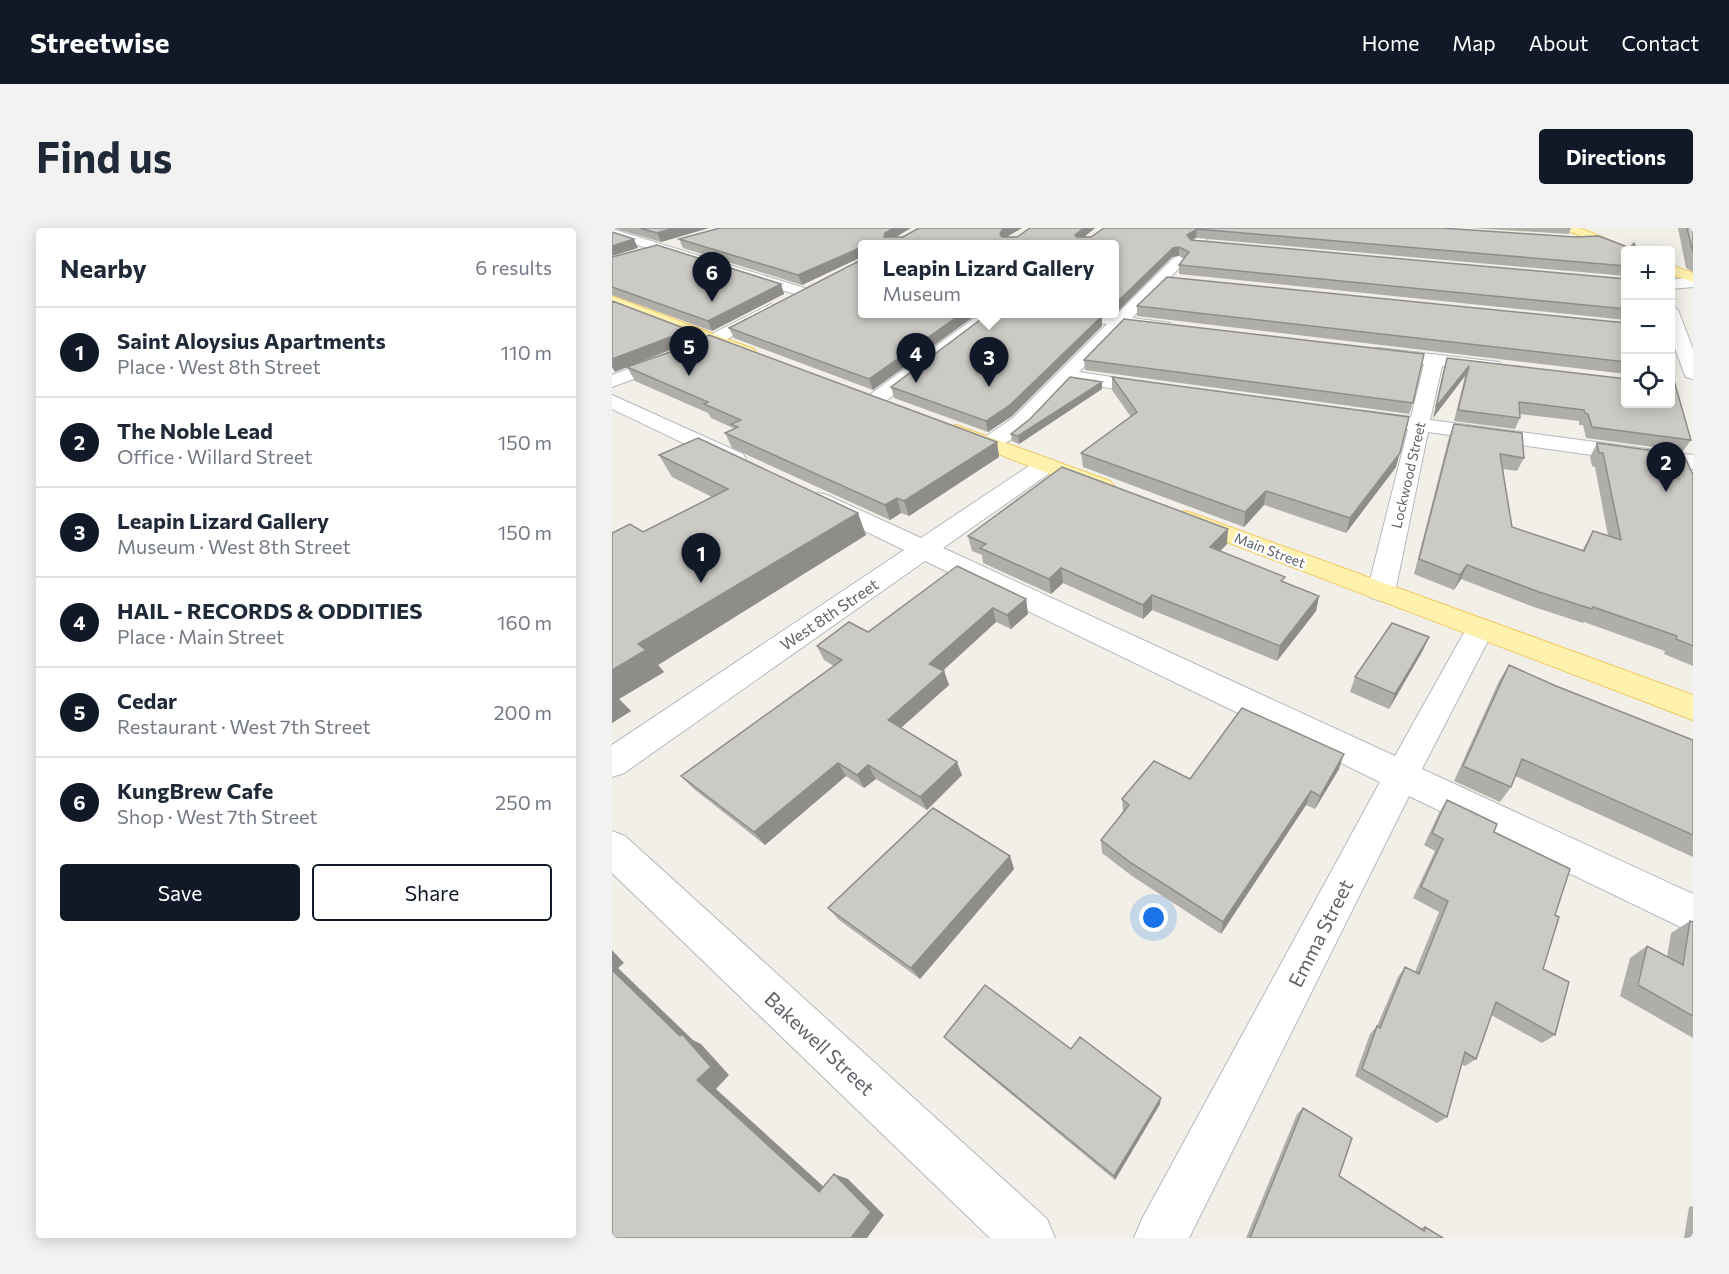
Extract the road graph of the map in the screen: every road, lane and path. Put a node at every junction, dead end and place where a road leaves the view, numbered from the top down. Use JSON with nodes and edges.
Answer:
{"nodes":[{"id":1,"x":1211,"y":228,"type":"edge"},
{"id":2,"x":612,"y":233,"type":"edge"},
{"id":3,"x":1565,"y":234,"type":"edge"},
{"id":4,"x":681,"y":242,"type":"edge"},
{"id":5,"x":1196,"y":244,"type":"junction"},
{"id":6,"x":1218,"y":246,"type":"edge"},
{"id":7,"x":661,"y":248,"type":"junction"},
{"id":8,"x":1621,"y":249,"type":"edge"},
{"id":9,"x":634,"y":256,"type":"edge"},
{"id":10,"x":1675,"y":271,"type":"edge"},
{"id":11,"x":1163,"y":279,"type":"junction"},
{"id":12,"x":1693,"y":280,"type":"edge"},
{"id":13,"x":1185,"y":281,"type":"edge"},
{"id":14,"x":820,"y":284,"type":"edge"},
{"id":15,"x":1675,"y":284,"type":"edge"},
{"id":16,"x":803,"y":292,"type":"junction"},
{"id":17,"x":612,"y":301,"type":"edge"},
{"id":18,"x":985,"y":318,"type":"edge"},
{"id":19,"x":1096,"y":318,"type":"edge"},
{"id":20,"x":1120,"y":322,"type":"junction"},
{"id":21,"x":1178,"y":329,"type":"edge"},
{"id":22,"x":1675,"y":333,"type":"edge"},
{"id":23,"x":713,"y":340,"type":"junction"},
{"id":24,"x":1364,"y":351,"type":"edge"},
{"id":25,"x":1434,"y":359,"type":"junction"},
{"id":26,"x":770,"y":361,"type":"edge"},
{"id":27,"x":1513,"y":369,"type":"edge"},
{"id":28,"x":1066,"y":376,"type":"junction"},
{"id":29,"x":612,"y":381,"type":"edge"},
{"id":30,"x":1689,"y":384,"type":"edge"},
{"id":31,"x":1172,"y":391,"type":"edge"},
{"id":32,"x":875,"y":400,"type":"edge"},
{"id":33,"x":612,"y":401,"type":"edge"},
{"id":34,"x":1349,"y":415,"type":"edge"},
{"id":35,"x":940,"y":425,"type":"edge"},
{"id":36,"x":1419,"y":425,"type":"junction"},
{"id":37,"x":990,"y":444,"type":"junction"},
{"id":38,"x":1693,"y":462,"type":"edge"},
{"id":39,"x":1046,"y":465,"type":"junction"},
{"id":40,"x":762,"y":473,"type":"edge"},
{"id":41,"x":795,"y":488,"type":"edge"},
{"id":42,"x":1127,"y":495,"type":"edge"},
{"id":43,"x":1160,"y":508,"type":"edge"},
{"id":44,"x":924,"y":549,"type":"junction"},
{"id":45,"x":1381,"y":591,"type":"junction"},
{"id":46,"x":1480,"y":629,"type":"junction"},
{"id":47,"x":1693,"y":708,"type":"edge"},
{"id":48,"x":612,"y":763,"type":"edge"},
{"id":49,"x":1402,"y":775,"type":"junction"},
{"id":50,"x":612,"y":848,"type":"edge"},
{"id":51,"x":1693,"y":914,"type":"edge"},
{"id":52,"x":1028,"y":1238,"type":"edge"},
{"id":53,"x":1161,"y":1238,"type":"edge"}],
"edges":[{"from":1,"to":5,"type":"street"},
{"from":2,"to":7,"type":"street"},
{"from":3,"to":8,"type":"main road"},
{"from":4,"to":7,"type":"street"},
{"from":5,"to":6,"type":"street"},
{"from":5,"to":11,"type":"street"},
{"from":7,"to":9,"type":"street"},
{"from":7,"to":16,"type":"street"},
{"from":10,"to":12,"type":"main road"},
{"from":11,"to":13,"type":"street"},
{"from":11,"to":20,"type":"street"},
{"from":12,"to":15,"type":"street"},
{"from":14,"to":16,"type":"street"},
{"from":16,"to":23,"type":"street"},
{"from":17,"to":23,"type":"main road"},
{"from":18,"to":32,"type":"street"},
{"from":19,"to":20,"type":"street"},
{"from":20,"to":21,"type":"street"},
{"from":20,"to":28,"type":"street"},
{"from":22,"to":30,"type":"street"},
{"from":23,"to":26,"type":"main road"},
{"from":23,"to":29,"type":"street"},
{"from":24,"to":25,"type":"street"},
{"from":25,"to":27,"type":"street"},
{"from":25,"to":36,"type":"street","name":"Lockwood Street"},
{"from":28,"to":31,"type":"street"},
{"from":28,"to":37,"type":"street"},
{"from":33,"to":40,"type":"street"},
{"from":34,"to":36,"type":"street"},
{"from":35,"to":37,"type":"main road"},
{"from":36,"to":38,"type":"street"},
{"from":36,"to":45,"type":"street","name":"Lockwood Street"},
{"from":37,"to":39,"type":"main road"},
{"from":39,"to":42,"type":"main road"},
{"from":39,"to":44,"type":"street","name":"West 8th Street"},
{"from":41,"to":44,"type":"street"},
{"from":43,"to":45,"type":"main road","name":"Main Street"},
{"from":44,"to":48,"type":"street","name":"West 8th Street"},
{"from":44,"to":49,"type":"street"},
{"from":45,"to":46,"type":"main road","name":"Main Street"},
{"from":46,"to":47,"type":"main road","name":"Main Street"},
{"from":46,"to":49,"type":"street","name":"Emma Street"},
{"from":49,"to":51,"type":"street"},
{"from":49,"to":53,"type":"street","name":"Emma Street"},
{"from":50,"to":52,"type":"street","name":"Bakewell Street"}]}
